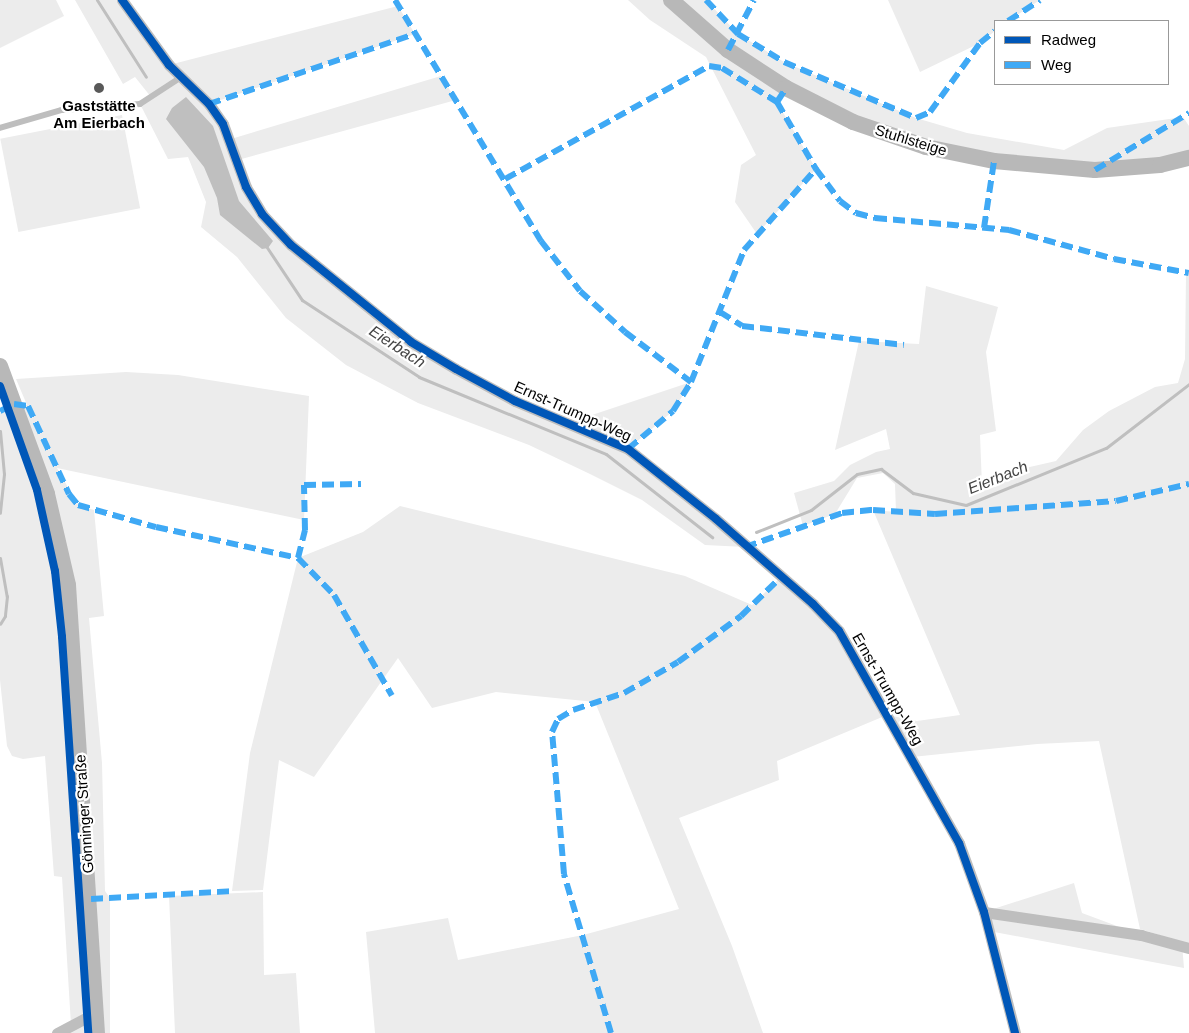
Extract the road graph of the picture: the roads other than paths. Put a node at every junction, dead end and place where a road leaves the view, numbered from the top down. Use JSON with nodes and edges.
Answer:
{"nodes":[{"id":1,"x":122,"y":0,"type":"edge"},
{"id":2,"x":670,"y":0,"type":"edge"},
{"id":3,"x":180,"y":78,"type":"junction"},
{"id":4,"x":0,"y":128,"type":"edge"},
{"id":5,"x":1189,"y":158,"type":"edge"},
{"id":6,"x":0,"y":366,"type":"edge"},
{"id":7,"x":984,"y":912,"type":"junction"},
{"id":8,"x":1189,"y":948,"type":"edge"},
{"id":9,"x":96,"y":1012,"type":"junction"},
{"id":10,"x":56,"y":1033,"type":"edge"},
{"id":11,"x":97,"y":1033,"type":"edge"},
{"id":12,"x":1015,"y":1033,"type":"edge"}],
"edges":[{"from":1,"to":3,"type":"street","name":"Ernst-Trumpp-Weg"},
{"from":2,"to":5,"type":"street","name":"Stuhlsteige"},
{"from":3,"to":4,"type":"lane"},
{"from":3,"to":7,"type":"street","name":"Ernst-Trumpp-Weg"},
{"from":6,"to":9,"type":"street","name":"Gönninger Straße"},
{"from":7,"to":8,"type":"street"},
{"from":7,"to":12,"type":"street","name":"Ernst-Trumpp-Weg"},
{"from":9,"to":10,"type":"street"},
{"from":9,"to":11,"type":"street","name":"Gönninger Straße"}]}
